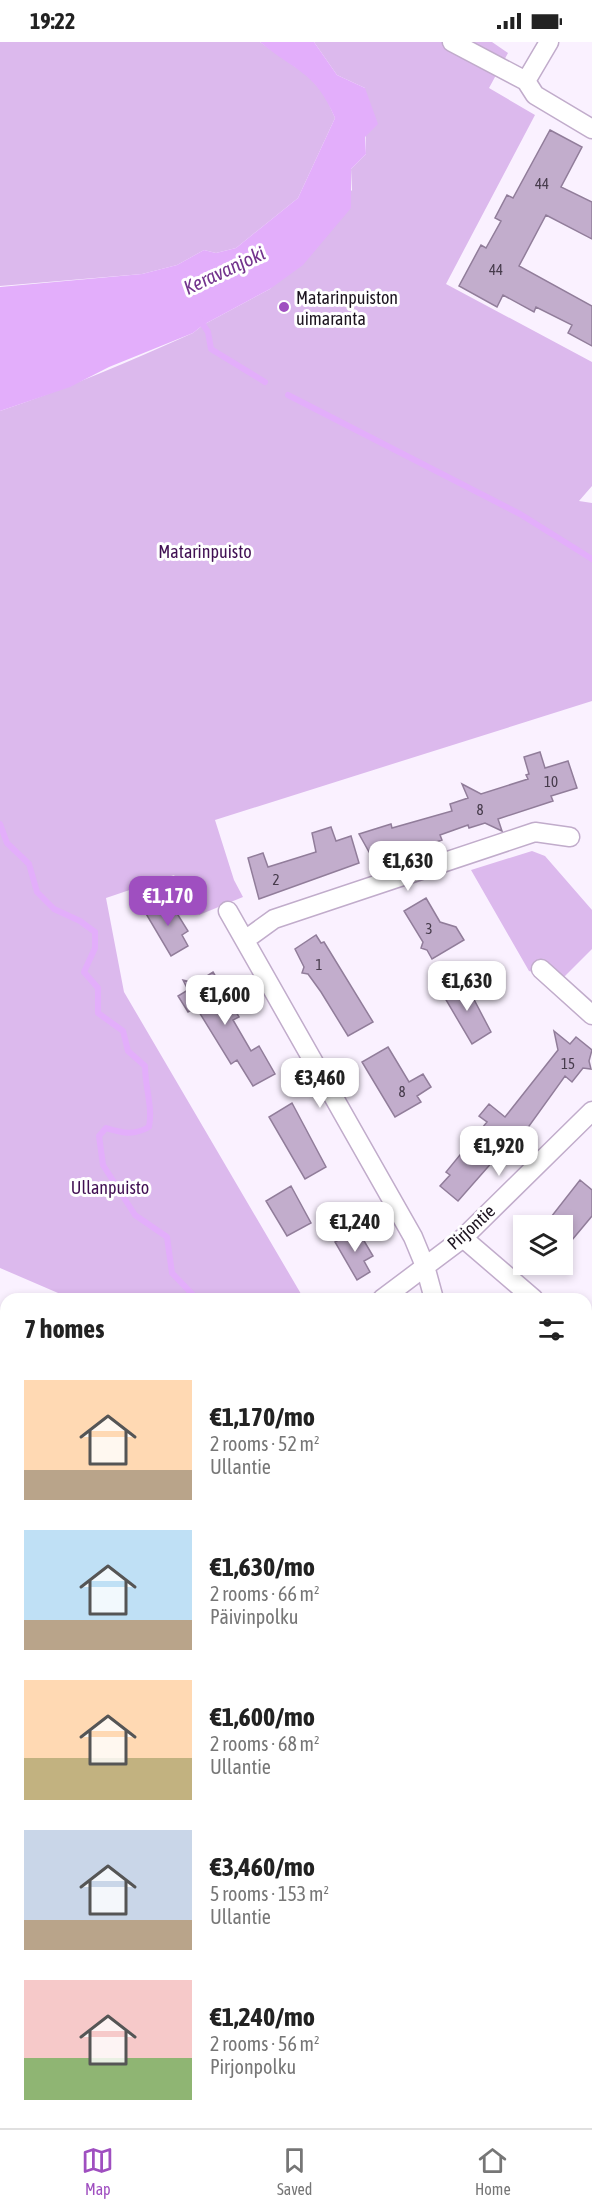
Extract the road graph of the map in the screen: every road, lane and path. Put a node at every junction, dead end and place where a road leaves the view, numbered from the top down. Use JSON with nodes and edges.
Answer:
{"nodes":[{"id":1,"x":452,"y":42,"type":"edge"},
{"id":2,"x":549,"y":42,"type":"edge"},
{"id":3,"x":526,"y":81,"type":"junction"},
{"id":4,"x":592,"y":129,"type":"edge"},
{"id":5,"x":570,"y":837,"type":"dead end"},
{"id":6,"x":228,"y":910,"type":"dead end"},
{"id":7,"x":245,"y":940,"type":"junction"},
{"id":8,"x":541,"y":969,"type":"dead end"},
{"id":9,"x":592,"y":1015,"type":"edge"},
{"id":10,"x":592,"y":1111,"type":"edge"},
{"id":11,"x":463,"y":1238,"type":"junction"},
{"id":12,"x":425,"y":1266,"type":"junction"},
{"id":13,"x":390,"y":1293,"type":"edge"},
{"id":14,"x":432,"y":1293,"type":"edge"},
{"id":15,"x":527,"y":1293,"type":"edge"}],
"edges":[{"from":1,"to":3,"type":"street"},
{"from":2,"to":3,"type":"street"},
{"from":3,"to":4,"type":"street"},
{"from":5,"to":7,"type":"street"},
{"from":6,"to":7,"type":"street"},
{"from":7,"to":12,"type":"street"},
{"from":8,"to":9,"type":"street"},
{"from":10,"to":11,"type":"street","name":"Pirjontie"},
{"from":11,"to":12,"type":"street","name":"Pirjontie"},
{"from":11,"to":15,"type":"street"},
{"from":12,"to":13,"type":"street","name":"Pirjontie"},
{"from":12,"to":14,"type":"street"}]}
